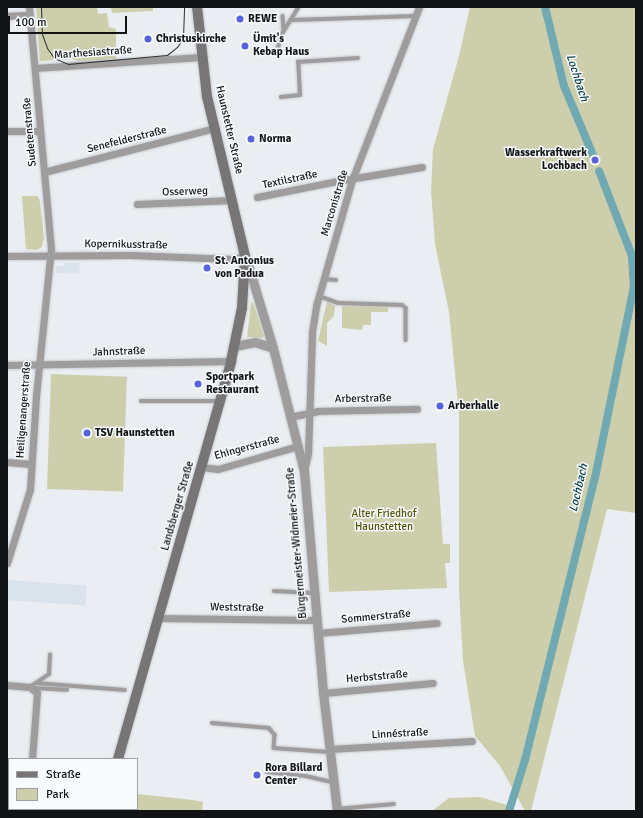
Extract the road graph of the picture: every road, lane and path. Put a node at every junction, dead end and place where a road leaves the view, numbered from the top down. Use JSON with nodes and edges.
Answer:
{"nodes":[{"id":1,"x":29,"y":7,"type":"edge"},
{"id":2,"x":197,"y":7,"type":"edge"},
{"id":3,"x":299,"y":7,"type":"edge"},
{"id":4,"x":419,"y":7,"type":"edge"},
{"id":5,"x":29,"y":15,"type":"junction"},
{"id":6,"x":7,"y":16,"type":"edge"},
{"id":7,"x":283,"y":16,"type":"dead end"},
{"id":8,"x":416,"y":16,"type":"junction"},
{"id":9,"x":293,"y":20,"type":"junction"},
{"id":10,"x":284,"y":30,"type":"junction"},
{"id":11,"x":278,"y":49,"type":"dead end"},
{"id":12,"x":201,"y":57,"type":"junction"},
{"id":13,"x":358,"y":58,"type":"dead end"},
{"id":14,"x":34,"y":68,"type":"junction"},
{"id":15,"x":281,"y":97,"type":"dead end"},
{"id":16,"x":215,"y":128,"type":"junction"},
{"id":17,"x":40,"y":130,"type":"junction"},
{"id":18,"x":7,"y":131,"type":"edge"},
{"id":19,"x":422,"y":168,"type":"dead end"},
{"id":20,"x":44,"y":172,"type":"junction"},
{"id":21,"x":352,"y":180,"type":"junction"},
{"id":22,"x":257,"y":198,"type":"dead end"},
{"id":23,"x":233,"y":200,"type":"junction"},
{"id":24,"x":137,"y":204,"type":"dead end"},
{"id":25,"x":7,"y":256,"type":"edge"},
{"id":26,"x":50,"y":256,"type":"junction"},
{"id":27,"x":245,"y":256,"type":"junction"},
{"id":28,"x":324,"y":279,"type":"junction"},
{"id":29,"x":336,"y":280,"type":"dead end"},
{"id":30,"x":319,"y":296,"type":"junction"},
{"id":31,"x":406,"y":340,"type":"dead end"},
{"id":32,"x":236,"y":346,"type":"junction"},
{"id":33,"x":273,"y":348,"type":"junction"},
{"id":34,"x":231,"y":361,"type":"junction"},
{"id":35,"x":38,"y":365,"type":"junction"},
{"id":36,"x":7,"y":366,"type":"edge"},
{"id":37,"x":141,"y":401,"type":"dead end"},
{"id":38,"x":220,"y":401,"type":"junction"},
{"id":39,"x":417,"y":409,"type":"dead end"},
{"id":40,"x":310,"y":413,"type":"junction"},
{"id":41,"x":290,"y":417,"type":"junction"},
{"id":42,"x":298,"y":446,"type":"junction"},
{"id":43,"x":7,"y":462,"type":"edge"},
{"id":44,"x":32,"y":464,"type":"junction"},
{"id":45,"x":201,"y":467,"type":"junction"},
{"id":46,"x":304,"y":471,"type":"junction"},
{"id":47,"x":7,"y":563,"type":"edge"},
{"id":48,"x":274,"y":592,"type":"dead end"},
{"id":49,"x":314,"y":593,"type":"junction"},
{"id":50,"x":158,"y":618,"type":"junction"},
{"id":51,"x":317,"y":620,"type":"junction"},
{"id":52,"x":437,"y":623,"type":"dead end"},
{"id":53,"x":318,"y":633,"type":"junction"},
{"id":54,"x":50,"y":655,"type":"dead end"},
{"id":55,"x":433,"y":682,"type":"dead end"},
{"id":56,"x":7,"y":685,"type":"edge"},
{"id":57,"x":34,"y":686,"type":"junction"},
{"id":58,"x":68,"y":690,"type":"dead end"},
{"id":59,"x":125,"y":690,"type":"dead end"},
{"id":60,"x":323,"y":693,"type":"junction"},
{"id":61,"x":212,"y":723,"type":"dead end"},
{"id":62,"x":472,"y":741,"type":"dead end"},
{"id":63,"x":329,"y":750,"type":"junction"},
{"id":64,"x":32,"y":758,"type":"edge"},
{"id":65,"x":118,"y":758,"type":"edge"},
{"id":66,"x":267,"y":772,"type":"dead end"},
{"id":67,"x":333,"y":782,"type":"junction"},
{"id":68,"x":394,"y":804,"type":"dead end"},
{"id":69,"x":337,"y":810,"type":"edge"}],
"edges":[{"from":1,"to":5,"type":"street","name":"Sudetenstraße"},
{"from":2,"to":12,"type":"main road","name":"Haunstetter Straße"},
{"from":3,"to":9,"type":"lane"},
{"from":4,"to":8,"type":"street","name":"Marconistraße"},
{"from":5,"to":6,"type":"street"},
{"from":5,"to":14,"type":"street","name":"Sudetenstraße"},
{"from":7,"to":10,"type":"lane"},
{"from":8,"to":9,"type":"lane"},
{"from":8,"to":21,"type":"street","name":"Marconistraße"},
{"from":9,"to":10,"type":"lane"},
{"from":10,"to":11,"type":"lane"},
{"from":12,"to":14,"type":"street","name":"Marthesiastraße"},
{"from":12,"to":16,"type":"main road","name":"Haunstetter Straße"},
{"from":13,"to":15,"type":"lane"},
{"from":14,"to":17,"type":"street","name":"Sudetenstraße"},
{"from":16,"to":20,"type":"street","name":"Senefelderstraße"},
{"from":16,"to":23,"type":"main road","name":"Haunstetter Straße"},
{"from":17,"to":18,"type":"street"},
{"from":17,"to":20,"type":"street","name":"Sudetenstraße"},
{"from":19,"to":21,"type":"street","name":"Textilstraße"},
{"from":20,"to":26,"type":"street","name":"Sudetenstraße"},
{"from":21,"to":22,"type":"street","name":"Textilstraße"},
{"from":21,"to":28,"type":"street","name":"Marconistraße"},
{"from":23,"to":24,"type":"street","name":"Osserweg"},
{"from":23,"to":27,"type":"main road","name":"Haunstetter Straße"},
{"from":25,"to":26,"type":"street","name":"Kopernikusstraße"},
{"from":26,"to":27,"type":"street","name":"Kopernikusstraße"},
{"from":26,"to":35,"type":"street","name":"Heiligenangerstraße"},
{"from":27,"to":32,"type":"main road","name":"Landsberger Straße"},
{"from":27,"to":33,"type":"street","name":"Bürgermeister-Widmeier-Straße"},
{"from":28,"to":29,"type":"lane"},
{"from":28,"to":30,"type":"street","name":"Marconistraße"},
{"from":30,"to":31,"type":"lane"},
{"from":30,"to":40,"type":"street","name":"Marconistraße"},
{"from":32,"to":33,"type":"street"},
{"from":32,"to":34,"type":"main road","name":"Landsberger Straße"},
{"from":33,"to":41,"type":"street","name":"Bürgermeister-Widmeier-Straße"},
{"from":34,"to":35,"type":"street","name":"Jahnstraße"},
{"from":34,"to":38,"type":"main road","name":"Landsberger Straße"},
{"from":35,"to":36,"type":"street","name":"Jahnstraße"},
{"from":35,"to":44,"type":"street","name":"Heiligenangerstraße"},
{"from":37,"to":38,"type":"lane"},
{"from":38,"to":45,"type":"main road","name":"Landsberger Straße"},
{"from":39,"to":40,"type":"street","name":"Arberstraße"},
{"from":40,"to":41,"type":"street"},
{"from":40,"to":46,"type":"street","name":"Marconistraße"},
{"from":41,"to":42,"type":"street","name":"Bürgermeister-Widmeier-Straße"},
{"from":42,"to":45,"type":"street","name":"Ehingerstraße"},
{"from":42,"to":46,"type":"street","name":"Bürgermeister-Widmeier-Straße"},
{"from":43,"to":44,"type":"street"},
{"from":44,"to":47,"type":"street","name":"Heiligenangerstraße"},
{"from":45,"to":50,"type":"main road","name":"Landsberger Straße"},
{"from":46,"to":49,"type":"street","name":"Bürgermeister-Widmeier-Straße"},
{"from":48,"to":49,"type":"lane"},
{"from":49,"to":51,"type":"street","name":"Bürgermeister-Widmeier-Straße"},
{"from":50,"to":51,"type":"street","name":"Weststraße"},
{"from":50,"to":65,"type":"main road","name":"Landsberger Straße"},
{"from":51,"to":53,"type":"street","name":"Bürgermeister-Widmeier-Straße"},
{"from":52,"to":53,"type":"street","name":"Sommerstraße"},
{"from":53,"to":60,"type":"street","name":"Bürgermeister-Widmeier-Straße"},
{"from":54,"to":57,"type":"lane"},
{"from":55,"to":60,"type":"street","name":"Herbststraße"},
{"from":56,"to":57,"type":"street"},
{"from":57,"to":58,"type":"lane"},
{"from":57,"to":59,"type":"lane"},
{"from":57,"to":64,"type":"street"},
{"from":60,"to":63,"type":"street","name":"Bürgermeister-Widmeier-Straße"},
{"from":61,"to":63,"type":"lane"},
{"from":62,"to":63,"type":"street","name":"Linnéstraße"},
{"from":63,"to":67,"type":"street","name":"Bürgermeister-Widmeier-Straße"},
{"from":66,"to":67,"type":"lane"},
{"from":67,"to":69,"type":"street","name":"Bürgermeister-Widmeier-Straße"},
{"from":68,"to":69,"type":"lane"}]}
